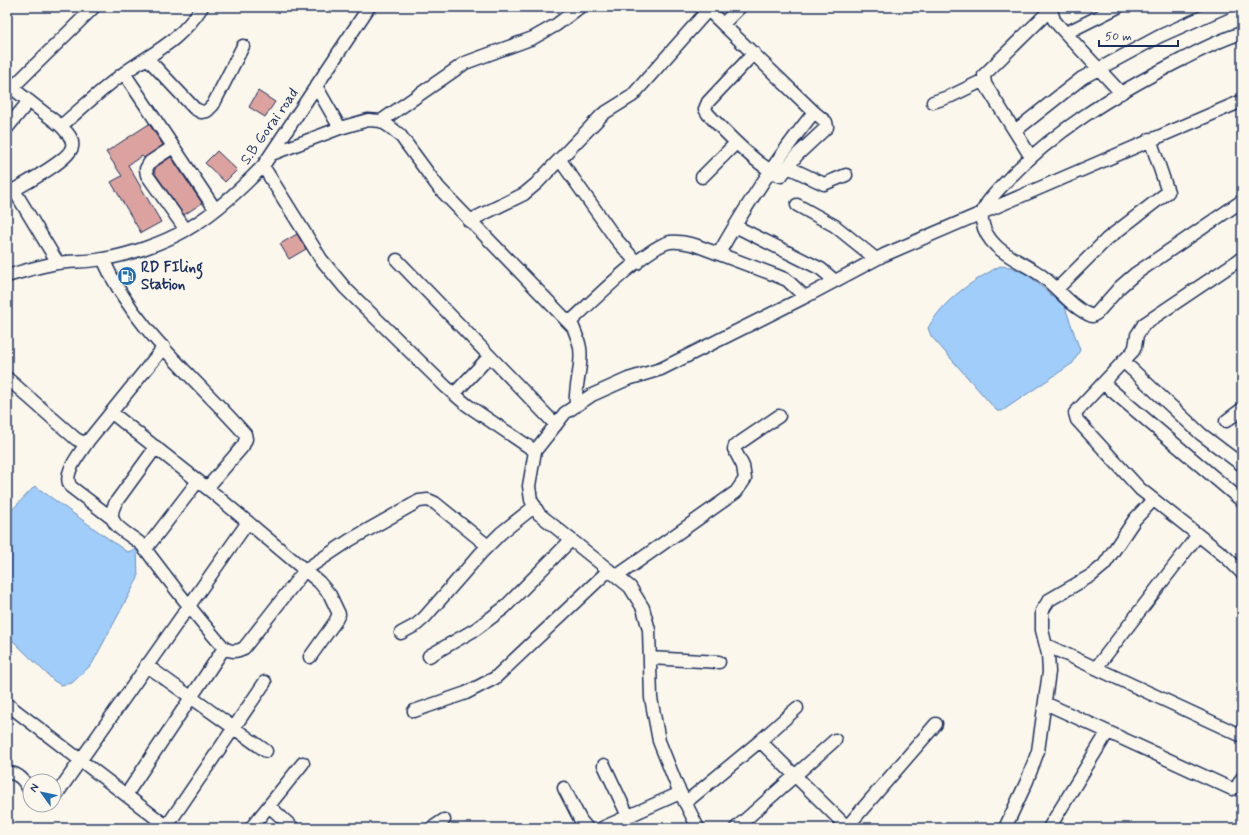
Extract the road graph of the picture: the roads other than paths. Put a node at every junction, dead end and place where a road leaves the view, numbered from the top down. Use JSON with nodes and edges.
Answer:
{"nodes":[{"id":1,"x":94,"y":7,"type":"edge"},
{"id":2,"x":202,"y":7,"type":"edge"},
{"id":3,"x":369,"y":7,"type":"edge"},
{"id":4,"x":580,"y":7,"type":"edge"},
{"id":5,"x":740,"y":7,"type":"edge"},
{"id":6,"x":1118,"y":7,"type":"edge"},
{"id":7,"x":1225,"y":7,"type":"edge"},
{"id":8,"x":707,"y":8,"type":"edge"},
{"id":9,"x":1050,"y":8,"type":"edge"},
{"id":10,"x":723,"y":24,"type":"junction"},
{"id":11,"x":1066,"y":33,"type":"junction"},
{"id":12,"x":1242,"y":33,"type":"edge"},
{"id":13,"x":243,"y":46,"type":"dead end"},
{"id":14,"x":754,"y":54,"type":"junction"},
{"id":15,"x":147,"y":58,"type":"junction"},
{"id":16,"x":1099,"y":68,"type":"junction"},
{"id":17,"x":124,"y":73,"type":"junction"},
{"id":18,"x":984,"y":80,"type":"junction"},
{"id":19,"x":10,"y":86,"type":"edge"},
{"id":20,"x":316,"y":86,"type":"junction"},
{"id":21,"x":1121,"y":93,"type":"junction"},
{"id":22,"x":29,"y":100,"type":"junction"},
{"id":23,"x":933,"y":102,"type":"dead end"},
{"id":24,"x":1242,"y":102,"type":"edge"},
{"id":25,"x":814,"y":112,"type":"junction"},
{"id":26,"x":381,"y":121,"type":"junction"},
{"id":27,"x":61,"y":126,"type":"junction"},
{"id":28,"x":7,"y":128,"type":"edge"},
{"id":29,"x":340,"y":128,"type":"junction"},
{"id":30,"x":1015,"y":131,"type":"junction"},
{"id":31,"x":1150,"y":139,"type":"junction"},
{"id":32,"x":736,"y":143,"type":"junction"},
{"id":33,"x":173,"y":146,"type":"junction"},
{"id":34,"x":272,"y":154,"type":"junction"},
{"id":35,"x":1031,"y":157,"type":"junction"},
{"id":36,"x":560,"y":160,"type":"junction"},
{"id":37,"x":263,"y":166,"type":"junction"},
{"id":38,"x":788,"y":167,"type":"junction"},
{"id":39,"x":770,"y":170,"type":"junction"},
{"id":40,"x":846,"y":175,"type":"dead end"},
{"id":41,"x":702,"y":177,"type":"dead end"},
{"id":42,"x":10,"y":192,"type":"edge"},
{"id":43,"x":1242,"y":201,"type":"edge"},
{"id":44,"x":797,"y":205,"type":"dead end"},
{"id":45,"x":215,"y":209,"type":"junction"},
{"id":46,"x":982,"y":214,"type":"junction"},
{"id":47,"x":469,"y":221,"type":"junction"},
{"id":48,"x":735,"y":226,"type":"junction"},
{"id":49,"x":186,"y":230,"type":"junction"},
{"id":50,"x":719,"y":253,"type":"junction"},
{"id":51,"x":1242,"y":258,"type":"edge"},
{"id":52,"x":103,"y":259,"type":"junction"},
{"id":53,"x":876,"y":259,"type":"junction"},
{"id":54,"x":397,"y":260,"type":"dead end"},
{"id":55,"x":58,"y":263,"type":"junction"},
{"id":56,"x":637,"y":263,"type":"junction"},
{"id":57,"x":7,"y":276,"type":"edge"},
{"id":58,"x":835,"y":281,"type":"junction"},
{"id":59,"x":1058,"y":289,"type":"junction"},
{"id":60,"x":805,"y":297,"type":"junction"},
{"id":61,"x":570,"y":322,"type":"junction"},
{"id":62,"x":164,"y":347,"type":"junction"},
{"id":63,"x":489,"y":357,"type":"junction"},
{"id":64,"x":1124,"y":361,"type":"junction"},
{"id":65,"x":1103,"y":383,"type":"junction"},
{"id":66,"x":9,"y":385,"type":"edge"},
{"id":67,"x":454,"y":394,"type":"junction"},
{"id":68,"x":576,"y":406,"type":"junction"},
{"id":69,"x":1242,"y":408,"type":"edge"},
{"id":70,"x":112,"y":413,"type":"junction"},
{"id":71,"x":779,"y":416,"type":"dead end"},
{"id":72,"x":1226,"y":421,"type":"dead end"},
{"id":73,"x":556,"y":425,"type":"junction"},
{"id":74,"x":88,"y":441,"type":"junction"},
{"id":75,"x":156,"y":447,"type":"junction"},
{"id":76,"x":535,"y":451,"type":"junction"},
{"id":77,"x":1242,"y":465,"type":"edge"},
{"id":78,"x":202,"y":484,"type":"junction"},
{"id":79,"x":1153,"y":500,"type":"junction"},
{"id":80,"x":1242,"y":501,"type":"edge"},
{"id":81,"x":535,"y":506,"type":"junction"},
{"id":82,"x":112,"y":519,"type":"junction"},
{"id":83,"x":248,"y":522,"type":"junction"},
{"id":84,"x":1198,"y":535,"type":"junction"},
{"id":85,"x":571,"y":540,"type":"junction"},
{"id":86,"x":488,"y":546,"type":"junction"},
{"id":87,"x":145,"y":550,"type":"junction"},
{"id":88,"x":305,"y":570,"type":"junction"},
{"id":89,"x":1242,"y":572,"type":"edge"},
{"id":90,"x":613,"y":573,"type":"junction"},
{"id":91,"x":188,"y":606,"type":"junction"},
{"id":92,"x":401,"y":633,"type":"dead end"},
{"id":93,"x":1046,"y":645,"type":"junction"},
{"id":94,"x":224,"y":648,"type":"junction"},
{"id":95,"x":429,"y":656,"type":"dead end"},
{"id":96,"x":310,"y":657,"type":"dead end"},
{"id":97,"x":650,"y":658,"type":"junction"},
{"id":98,"x":719,"y":662,"type":"dead end"},
{"id":99,"x":146,"y":665,"type":"junction"},
{"id":100,"x":1096,"y":668,"type":"junction"},
{"id":101,"x":265,"y":682,"type":"dead end"},
{"id":102,"x":191,"y":698,"type":"junction"},
{"id":103,"x":1045,"y":703,"type":"junction"},
{"id":104,"x":7,"y":704,"type":"edge"},
{"id":105,"x":796,"y":708,"type":"dead end"},
{"id":106,"x":414,"y":711,"type":"dead end"},
{"id":107,"x":936,"y":724,"type":"dead end"},
{"id":108,"x":233,"y":728,"type":"junction"},
{"id":109,"x":1107,"y":733,"type":"junction"},
{"id":110,"x":1242,"y":736,"type":"edge"},
{"id":111,"x":835,"y":740,"type":"dead end"},
{"id":112,"x":760,"y":741,"type":"junction"},
{"id":113,"x":266,"y":751,"type":"dead end"},
{"id":114,"x":80,"y":760,"type":"junction"},
{"id":115,"x":303,"y":763,"type":"dead end"},
{"id":116,"x":604,"y":765,"type":"dead end"},
{"id":117,"x":7,"y":773,"type":"edge"},
{"id":118,"x":795,"y":776,"type":"junction"},
{"id":119,"x":1242,"y":778,"type":"edge"},
{"id":120,"x":22,"y":779,"type":"edge"},
{"id":121,"x":62,"y":786,"type":"edge"},
{"id":122,"x":564,"y":788,"type":"dead end"},
{"id":123,"x":126,"y":795,"type":"junction"},
{"id":124,"x":683,"y":798,"type":"junction"},
{"id":125,"x":269,"y":806,"type":"junction"},
{"id":126,"x":628,"y":816,"type":"junction"},
{"id":127,"x":444,"y":820,"type":"dead end"},
{"id":128,"x":161,"y":825,"type":"edge"},
{"id":129,"x":846,"y":827,"type":"edge"},
{"id":130,"x":1051,"y":827,"type":"edge"},
{"id":131,"x":251,"y":828,"type":"edge"},
{"id":132,"x":293,"y":828,"type":"edge"},
{"id":133,"x":432,"y":828,"type":"edge"},
{"id":134,"x":587,"y":828,"type":"edge"},
{"id":135,"x":602,"y":828,"type":"edge"},
{"id":136,"x":698,"y":828,"type":"edge"},
{"id":137,"x":736,"y":828,"type":"edge"},
{"id":138,"x":1005,"y":828,"type":"edge"}],
"edges":[{"from":1,"to":19,"type":"street"},
{"from":2,"to":15,"type":"street"},
{"from":3,"to":20,"type":"street","name":"S.B Gorai road"},
{"from":4,"to":26,"type":"street"},
{"from":5,"to":10,"type":"street"},
{"from":6,"to":11,"type":"street"},
{"from":7,"to":16,"type":"street"},
{"from":8,"to":10,"type":"street"},
{"from":8,"to":36,"type":"street"},
{"from":9,"to":11,"type":"street"},
{"from":9,"to":18,"type":"street"},
{"from":10,"to":14,"type":"street"},
{"from":11,"to":16,"type":"street"},
{"from":12,"to":21,"type":"street"},
{"from":13,"to":15,"type":"street"},
{"from":14,"to":25,"type":"street"},
{"from":14,"to":32,"type":"street"},
{"from":15,"to":17,"type":"street"},
{"from":16,"to":21,"type":"street"},
{"from":16,"to":30,"type":"street"},
{"from":17,"to":27,"type":"street"},
{"from":17,"to":33,"type":"street"},
{"from":18,"to":23,"type":"street"},
{"from":18,"to":30,"type":"street"},
{"from":19,"to":22,"type":"street"},
{"from":20,"to":29,"type":"street"},
{"from":20,"to":34,"type":"street","name":"S.B Gorai road"},
{"from":21,"to":35,"type":"street"},
{"from":22,"to":27,"type":"street"},
{"from":22,"to":28,"type":"street"},
{"from":24,"to":31,"type":"street"},
{"from":25,"to":38,"type":"street"},
{"from":25,"to":39,"type":"street"},
{"from":26,"to":29,"type":"street"},
{"from":26,"to":47,"type":"street"},
{"from":27,"to":42,"type":"street"},
{"from":29,"to":34,"type":"street"},
{"from":30,"to":35,"type":"street"},
{"from":31,"to":46,"type":"street"},
{"from":31,"to":59,"type":"street"},
{"from":32,"to":39,"type":"street"},
{"from":32,"to":41,"type":"street"},
{"from":33,"to":45,"type":"street"},
{"from":33,"to":49,"type":"street"},
{"from":34,"to":37,"type":"street","name":"S.B Gorai road"},
{"from":35,"to":46,"type":"street"},
{"from":36,"to":47,"type":"street"},
{"from":36,"to":56,"type":"street"},
{"from":37,"to":45,"type":"street","name":"S.B Gorai road"},
{"from":37,"to":67,"type":"street"},
{"from":38,"to":39,"type":"street"},
{"from":38,"to":40,"type":"street"},
{"from":39,"to":48,"type":"street"},
{"from":42,"to":55,"type":"street"},
{"from":43,"to":59,"type":"street"},
{"from":44,"to":53,"type":"street"},
{"from":45,"to":49,"type":"street","name":"S.B Gorai road"},
{"from":46,"to":53,"type":"street"},
{"from":46,"to":59,"type":"street"},
{"from":47,"to":61,"type":"street"},
{"from":48,"to":50,"type":"street"},
{"from":48,"to":58,"type":"street"},
{"from":49,"to":52,"type":"street","name":"S.B Gorai road"},
{"from":50,"to":56,"type":"street"},
{"from":50,"to":60,"type":"street"},
{"from":51,"to":64,"type":"street"},
{"from":52,"to":55,"type":"street","name":"S.B Gorai road"},
{"from":52,"to":62,"type":"street"},
{"from":53,"to":58,"type":"street"},
{"from":54,"to":63,"type":"street"},
{"from":55,"to":57,"type":"street","name":"S.B Gorai road"},
{"from":56,"to":61,"type":"street"},
{"from":58,"to":60,"type":"street"},
{"from":60,"to":68,"type":"street"},
{"from":61,"to":68,"type":"street"},
{"from":62,"to":70,"type":"street"},
{"from":62,"to":78,"type":"street"},
{"from":63,"to":67,"type":"street"},
{"from":63,"to":73,"type":"street"},
{"from":64,"to":65,"type":"street"},
{"from":64,"to":77,"type":"street"},
{"from":65,"to":79,"type":"street"},
{"from":65,"to":80,"type":"street"},
{"from":66,"to":74,"type":"street"},
{"from":67,"to":76,"type":"street"},
{"from":68,"to":73,"type":"street"},
{"from":69,"to":72,"type":"street"},
{"from":70,"to":74,"type":"street"},
{"from":70,"to":75,"type":"street"},
{"from":71,"to":90,"type":"street"},
{"from":73,"to":76,"type":"street"},
{"from":74,"to":82,"type":"street"},
{"from":75,"to":78,"type":"street"},
{"from":75,"to":82,"type":"street"},
{"from":76,"to":81,"type":"street"},
{"from":78,"to":83,"type":"street"},
{"from":78,"to":87,"type":"street"},
{"from":79,"to":84,"type":"street"},
{"from":79,"to":93,"type":"street"},
{"from":81,"to":85,"type":"street"},
{"from":81,"to":86,"type":"street"},
{"from":82,"to":87,"type":"street"},
{"from":83,"to":88,"type":"street"},
{"from":83,"to":91,"type":"street"},
{"from":84,"to":89,"type":"street"},
{"from":84,"to":100,"type":"street"},
{"from":85,"to":90,"type":"street"},
{"from":85,"to":95,"type":"street"},
{"from":86,"to":88,"type":"street"},
{"from":86,"to":92,"type":"street"},
{"from":87,"to":91,"type":"street"},
{"from":88,"to":94,"type":"street"},
{"from":88,"to":96,"type":"street"},
{"from":90,"to":97,"type":"street"},
{"from":90,"to":106,"type":"street"},
{"from":91,"to":94,"type":"street"},
{"from":91,"to":99,"type":"street"},
{"from":93,"to":100,"type":"street"},
{"from":93,"to":103,"type":"street"},
{"from":94,"to":102,"type":"street"},
{"from":97,"to":98,"type":"street"},
{"from":97,"to":124,"type":"street"},
{"from":99,"to":102,"type":"street"},
{"from":99,"to":114,"type":"street"},
{"from":100,"to":110,"type":"street"},
{"from":101,"to":108,"type":"street"},
{"from":102,"to":108,"type":"street"},
{"from":102,"to":123,"type":"street"},
{"from":103,"to":109,"type":"street"},
{"from":103,"to":138,"type":"street"},
{"from":104,"to":114,"type":"street"},
{"from":105,"to":112,"type":"street"},
{"from":107,"to":129,"type":"street"},
{"from":108,"to":113,"type":"street"},
{"from":108,"to":128,"type":"street"},
{"from":109,"to":119,"type":"street"},
{"from":109,"to":130,"type":"street"},
{"from":111,"to":118,"type":"street"},
{"from":112,"to":118,"type":"street"},
{"from":112,"to":124,"type":"street"},
{"from":114,"to":121,"type":"street"},
{"from":114,"to":123,"type":"street"},
{"from":115,"to":125,"type":"street"},
{"from":116,"to":126,"type":"street"},
{"from":117,"to":120,"type":"street"},
{"from":118,"to":129,"type":"street"},
{"from":118,"to":137,"type":"street"},
{"from":122,"to":134,"type":"street"},
{"from":123,"to":128,"type":"street"},
{"from":124,"to":126,"type":"street"},
{"from":124,"to":136,"type":"street"},
{"from":125,"to":131,"type":"street"},
{"from":125,"to":132,"type":"street"},
{"from":126,"to":135,"type":"street"},
{"from":127,"to":133,"type":"street"}]}
